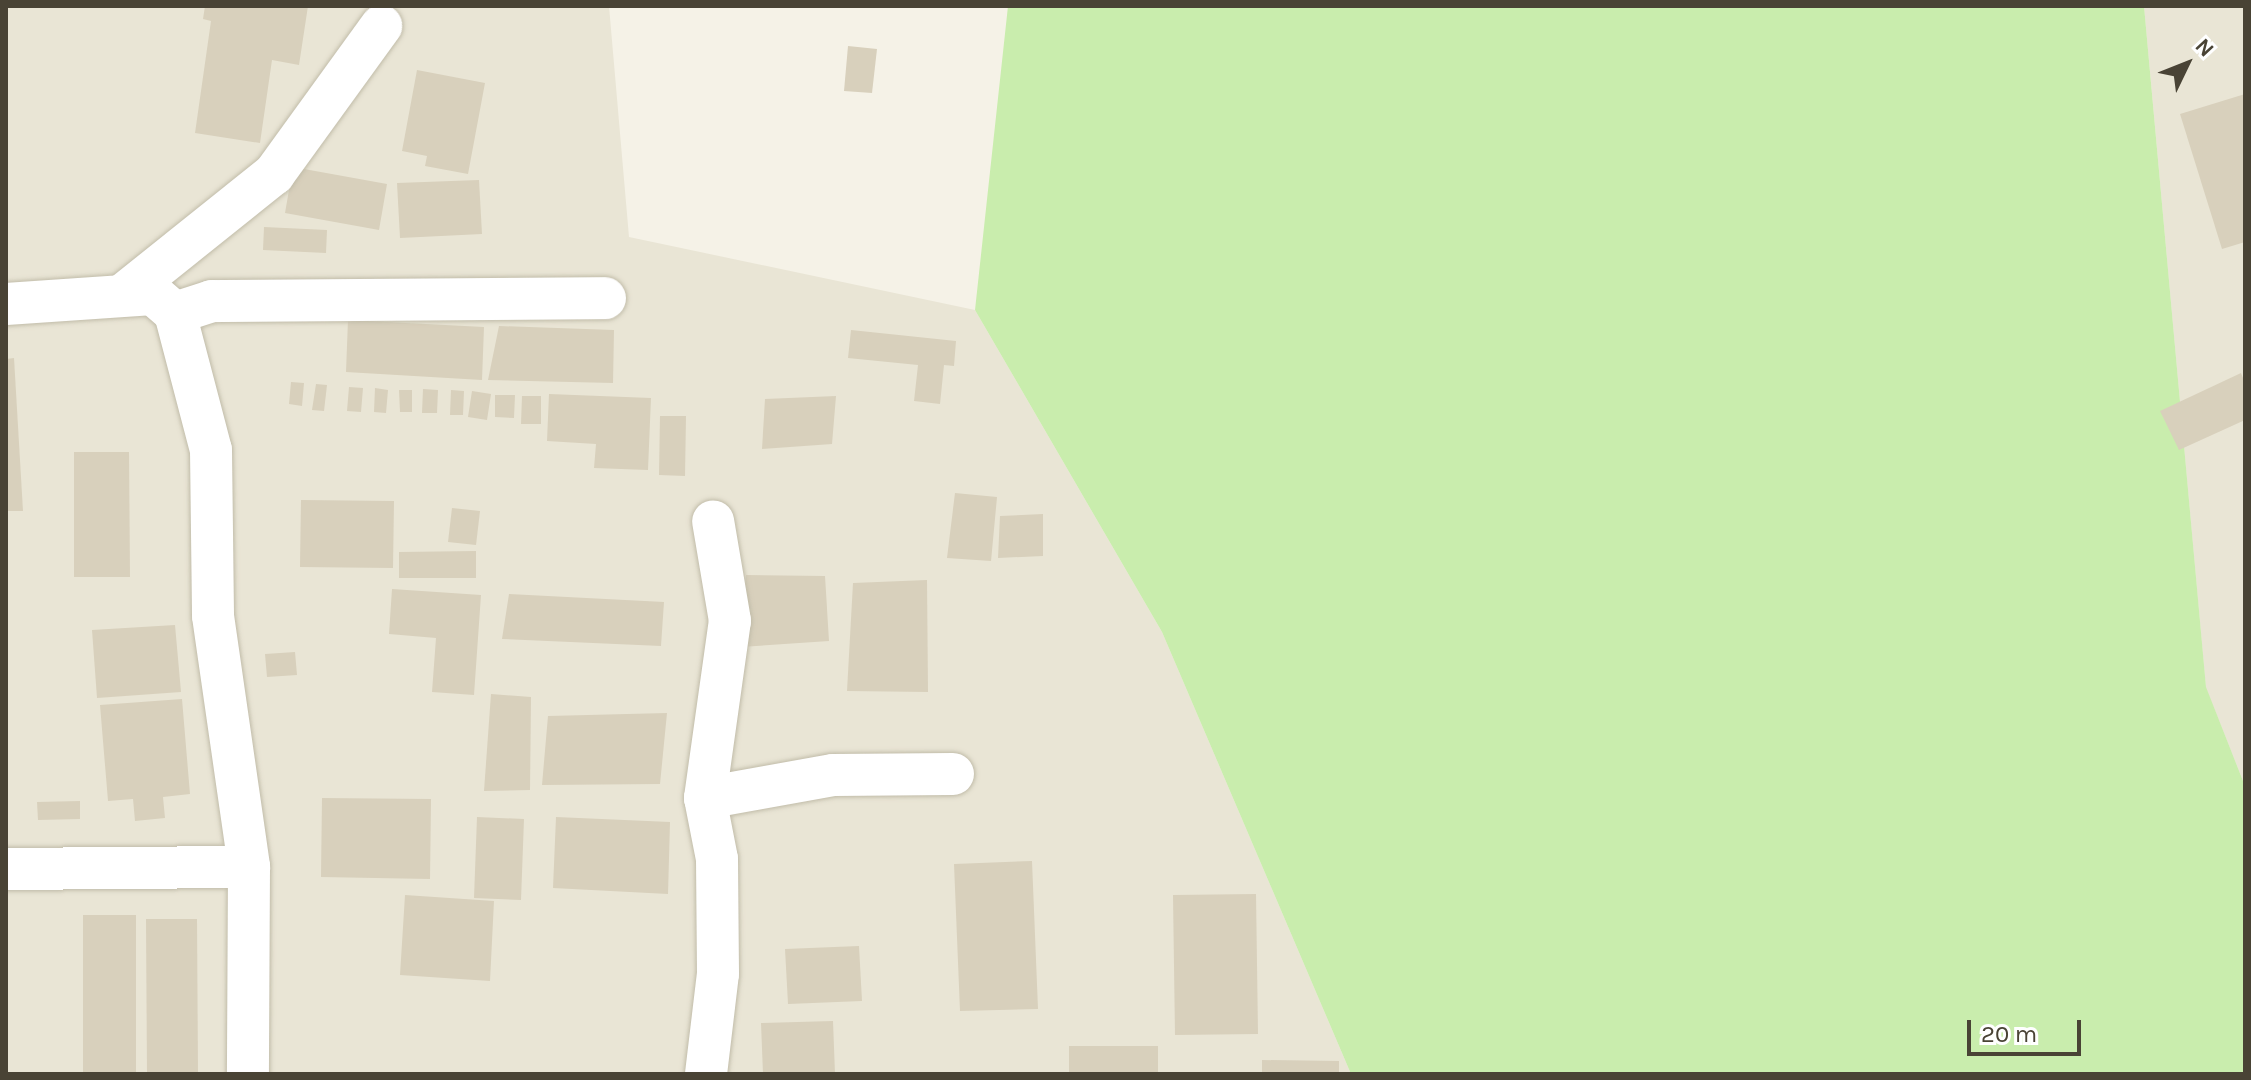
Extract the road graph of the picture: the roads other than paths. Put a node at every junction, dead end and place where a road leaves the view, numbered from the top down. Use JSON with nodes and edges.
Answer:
{"nodes":[{"id":1,"x":381,"y":26,"type":"dead end"},
{"id":2,"x":124,"y":294,"type":"junction"},
{"id":3,"x":605,"y":298,"type":"dead end"},
{"id":4,"x":6,"y":304,"type":"edge"},
{"id":5,"x":175,"y":313,"type":"junction"},
{"id":6,"x":713,"y":521,"type":"dead end"},
{"id":7,"x":953,"y":774,"type":"dead end"},
{"id":8,"x":705,"y":798,"type":"junction"},
{"id":9,"x":249,"y":867,"type":"junction"},
{"id":10,"x":6,"y":869,"type":"edge"},
{"id":11,"x":248,"y":1074,"type":"edge"},
{"id":12,"x":706,"y":1074,"type":"edge"}],
"edges":[{"from":1,"to":2,"type":"street"},
{"from":2,"to":4,"type":"street"},
{"from":2,"to":5,"type":"street"},
{"from":3,"to":5,"type":"street"},
{"from":5,"to":9,"type":"street"},
{"from":6,"to":8,"type":"street"},
{"from":7,"to":8,"type":"street"},
{"from":8,"to":12,"type":"street"},
{"from":9,"to":10,"type":"street"},
{"from":9,"to":11,"type":"street"}]}
